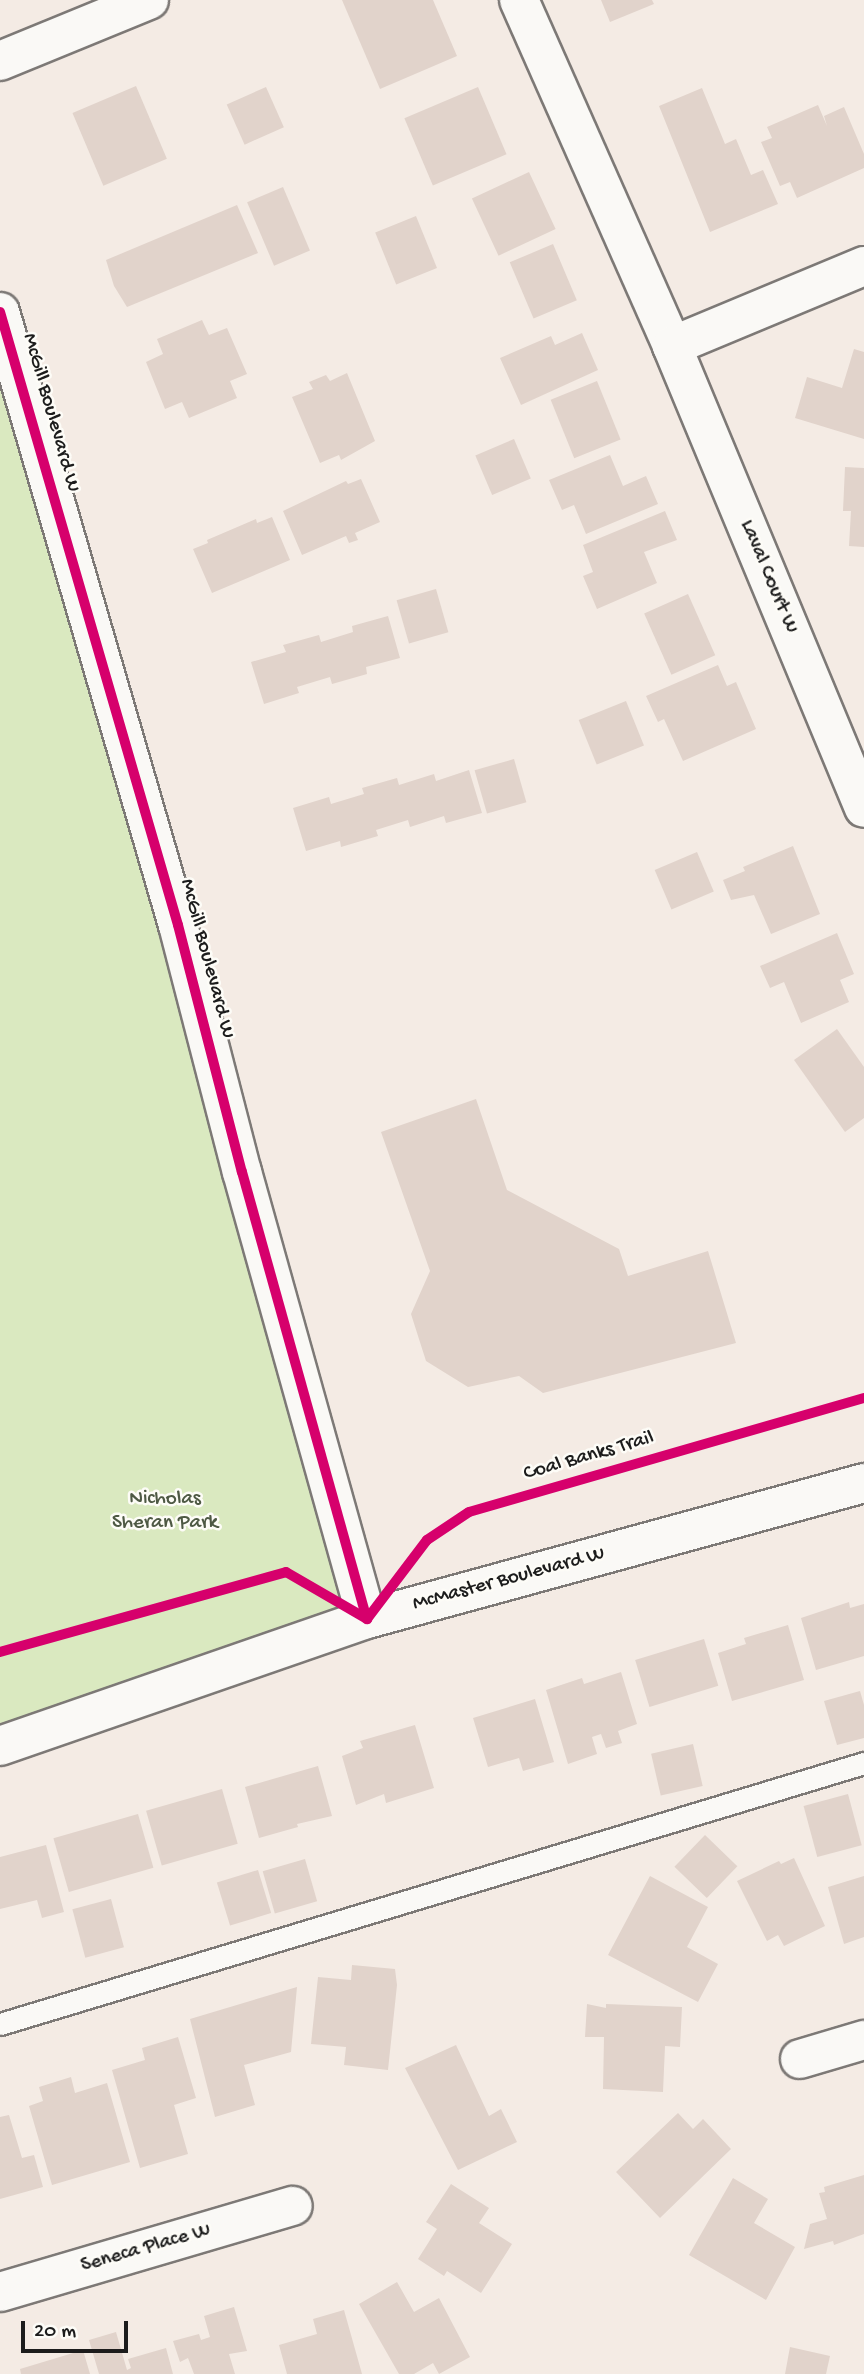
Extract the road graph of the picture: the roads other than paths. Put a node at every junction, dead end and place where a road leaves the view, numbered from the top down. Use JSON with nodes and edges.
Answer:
{"nodes":[{"id":1,"x":149,"y":0,"type":"edge"},
{"id":2,"x":519,"y":0,"type":"edge"},
{"id":3,"x":0,"y":61,"type":"edge"},
{"id":4,"x":864,"y":267,"type":"edge"},
{"id":5,"x":0,"y":312,"type":"edge"},
{"id":6,"x":672,"y":346,"type":"junction"},
{"id":7,"x":864,"y":808,"type":"edge"},
{"id":8,"x":864,"y":1483,"type":"edge"},
{"id":9,"x":367,"y":1619,"type":"junction"},
{"id":10,"x":0,"y":1746,"type":"edge"},
{"id":11,"x":864,"y":1763,"type":"edge"},
{"id":12,"x":0,"y":2024,"type":"edge"},
{"id":13,"x":864,"y":2040,"type":"edge"},
{"id":14,"x":800,"y":2059,"type":"dead end"},
{"id":15,"x":293,"y":2206,"type":"dead end"},
{"id":16,"x":0,"y":2292,"type":"edge"}],
"edges":[{"from":1,"to":3,"type":"street"},
{"from":2,"to":6,"type":"street","name":"Laval Court W"},
{"from":4,"to":6,"type":"street"},
{"from":5,"to":9,"type":"street","name":"McGill Boulevard W"},
{"from":6,"to":7,"type":"street","name":"Laval Court W"},
{"from":8,"to":9,"type":"street","name":"McMaster Boulevard W"},
{"from":9,"to":10,"type":"street","name":"McMaster Boulevard W"},
{"from":11,"to":12,"type":"lane"},
{"from":13,"to":14,"type":"street"},
{"from":15,"to":16,"type":"street","name":"Seneca Place W"}]}
